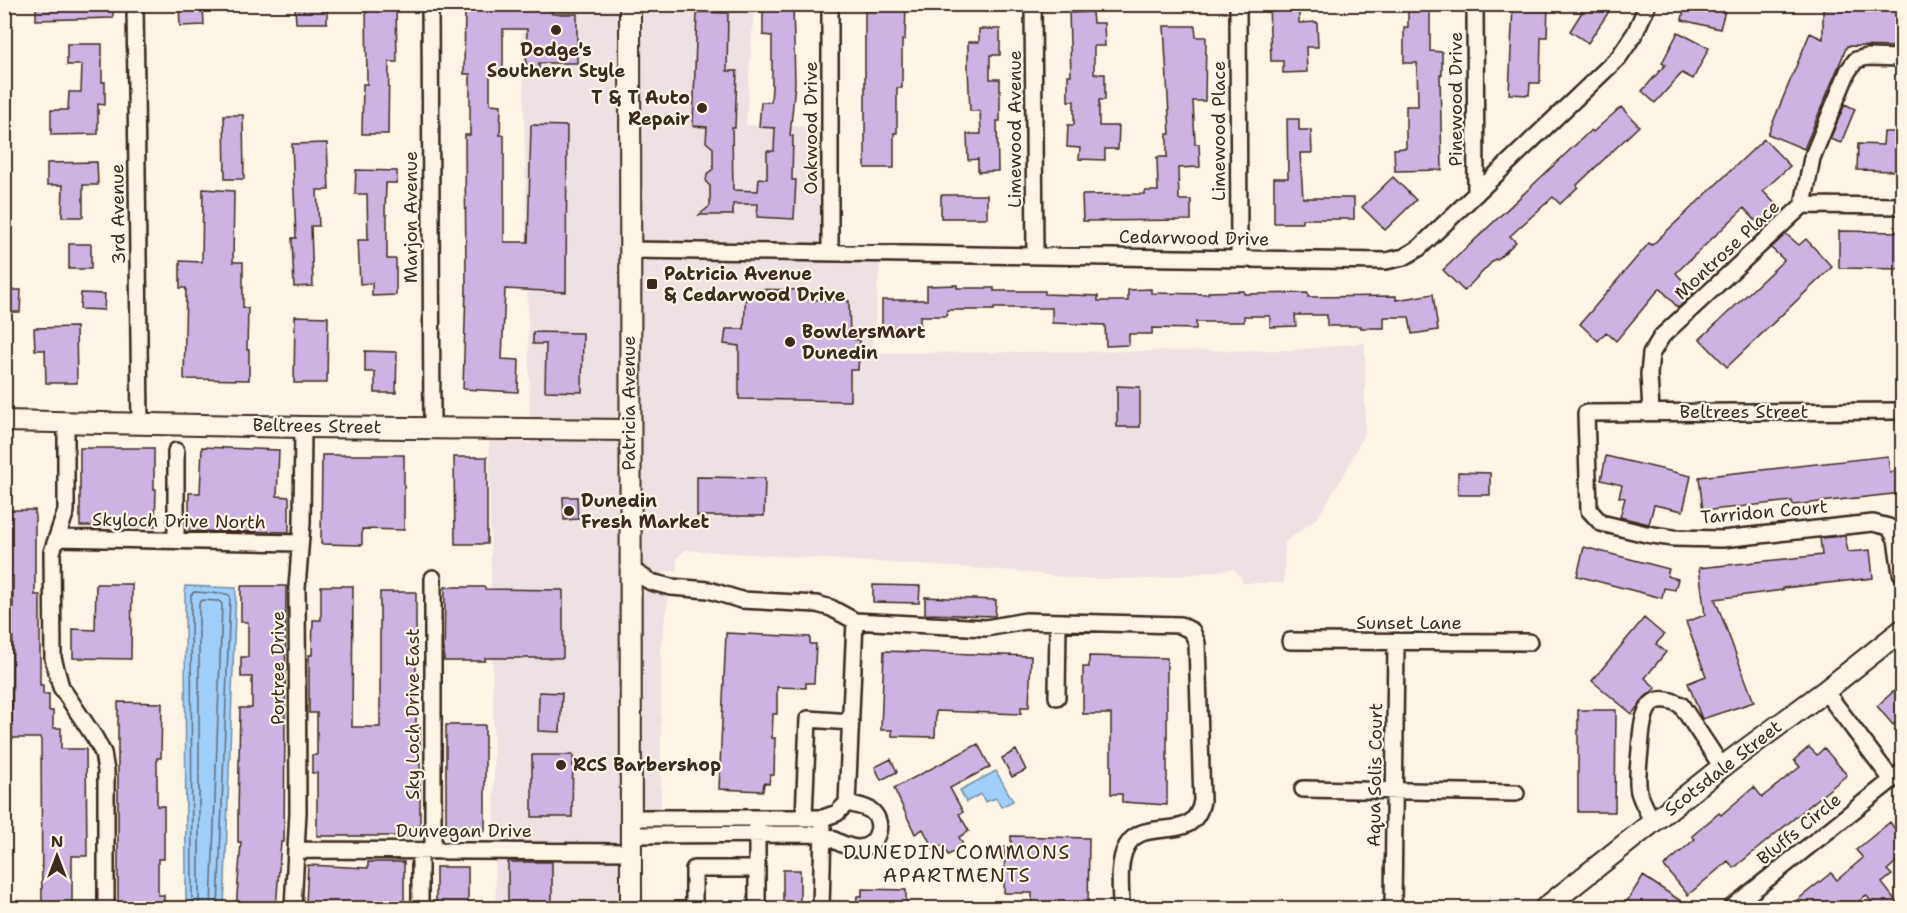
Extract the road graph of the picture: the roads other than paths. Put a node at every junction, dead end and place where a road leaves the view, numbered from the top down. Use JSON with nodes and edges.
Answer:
{"nodes":[{"id":1,"x":135,"y":4,"type":"edge"},
{"id":2,"x":430,"y":4,"type":"edge"},
{"id":3,"x":630,"y":4,"type":"edge"},
{"id":4,"x":830,"y":4,"type":"edge"},
{"id":5,"x":1034,"y":4,"type":"edge"},
{"id":6,"x":1239,"y":4,"type":"edge"},
{"id":7,"x":1475,"y":4,"type":"edge"},
{"id":8,"x":1648,"y":4,"type":"edge"},
{"id":9,"x":1902,"y":58,"type":"edge"},
{"id":10,"x":1476,"y":194,"type":"junction"},
{"id":11,"x":1803,"y":205,"type":"junction"},
{"id":12,"x":1902,"y":206,"type":"edge"},
{"id":13,"x":629,"y":250,"type":"junction"},
{"id":14,"x":830,"y":252,"type":"junction"},
{"id":15,"x":1035,"y":254,"type":"junction"},
{"id":16,"x":1239,"y":258,"type":"junction"},
{"id":17,"x":1902,"y":411,"type":"edge"},
{"id":18,"x":1651,"y":412,"type":"junction"},
{"id":19,"x":1586,"y":413,"type":"joint"},
{"id":20,"x":4,"y":421,"type":"edge"},
{"id":21,"x":66,"y":422,"type":"junction"},
{"id":22,"x":140,"y":423,"type":"junction"},
{"id":23,"x":303,"y":427,"type":"junction"},
{"id":24,"x":432,"y":428,"type":"junction"},
{"id":25,"x":629,"y":430,"type":"junction"},
{"id":26,"x":176,"y":451,"type":"dead end"},
{"id":27,"x":57,"y":538,"type":"junction"},
{"id":28,"x":176,"y":540,"type":"junction"},
{"id":29,"x":300,"y":543,"type":"junction"},
{"id":30,"x":630,"y":569,"type":"junction"},
{"id":31,"x":1901,"y":573,"type":"edge"},
{"id":32,"x":432,"y":578,"type":"dead end"},
{"id":33,"x":855,"y":621,"type":"junction"},
{"id":34,"x":1058,"y":623,"type":"junction"},
{"id":35,"x":1902,"y":630,"type":"edge"},
{"id":36,"x":1290,"y":641,"type":"dead end"},
{"id":37,"x":1529,"y":642,"type":"dead end"},
{"id":38,"x":1396,"y":643,"type":"junction"},
{"id":39,"x":1825,"y":691,"type":"junction"},
{"id":40,"x":1057,"y":697,"type":"dead end"},
{"id":41,"x":851,"y":722,"type":"junction"},
{"id":42,"x":1722,"y":767,"type":"junction"},
{"id":43,"x":1897,"y":776,"type":"edge"},
{"id":44,"x":1303,"y":789,"type":"dead end"},
{"id":45,"x":1395,"y":791,"type":"junction"},
{"id":46,"x":1516,"y":793,"type":"dead end"},
{"id":47,"x":848,"y":804,"type":"junction"},
{"id":48,"x":804,"y":817,"type":"junction"},
{"id":49,"x":757,"y":818,"type":"junction"},
{"id":50,"x":823,"y":818,"type":"junction"},
{"id":51,"x":1653,"y":822,"type":"junction"},
{"id":52,"x":822,"y":834,"type":"junction"},
{"id":53,"x":631,"y":835,"type":"junction"},
{"id":54,"x":757,"y":835,"type":"junction"},
{"id":55,"x":297,"y":850,"type":"junction"},
{"id":56,"x":427,"y":851,"type":"junction"},
{"id":57,"x":757,"y":869,"type":"junction"},
{"id":58,"x":106,"y":909,"type":"edge"},
{"id":59,"x":292,"y":909,"type":"edge"},
{"id":60,"x":420,"y":909,"type":"edge"},
{"id":61,"x":631,"y":909,"type":"edge"},
{"id":62,"x":694,"y":909,"type":"edge"},
{"id":63,"x":757,"y":909,"type":"edge"},
{"id":64,"x":821,"y":909,"type":"edge"},
{"id":65,"x":1121,"y":909,"type":"edge"},
{"id":66,"x":1392,"y":909,"type":"edge"},
{"id":67,"x":1545,"y":909,"type":"edge"},
{"id":68,"x":1731,"y":909,"type":"edge"}],
"edges":[{"from":1,"to":22,"type":"street","name":"3rd Avenue"},
{"from":2,"to":24,"type":"street","name":"Marjon Avenue"},
{"from":3,"to":13,"type":"street","name":"Patricia Avenue"},
{"from":4,"to":14,"type":"street","name":"Oakwood Drive"},
{"from":5,"to":15,"type":"street","name":"Limewood Avenue"},
{"from":6,"to":16,"type":"street","name":"Limewood Place"},
{"from":7,"to":10,"type":"street","name":"Pinewood Drive"},
{"from":8,"to":10,"type":"street","name":"Cedarwood Drive"},
{"from":9,"to":11,"type":"street"},
{"from":10,"to":16,"type":"street","name":"Cedarwood Drive"},
{"from":11,"to":12,"type":"street","name":"Montrose Place"},
{"from":11,"to":18,"type":"street","name":"Montrose Place"},
{"from":13,"to":14,"type":"street","name":"Cedarwood Drive"},
{"from":13,"to":25,"type":"street","name":"Patricia Avenue"},
{"from":14,"to":15,"type":"street","name":"Cedarwood Drive"},
{"from":15,"to":16,"type":"street","name":"Cedarwood Drive"},
{"from":17,"to":18,"type":"street","name":"Beltrees Street"},
{"from":18,"to":19,"type":"street","name":"Beltrees Street"},
{"from":19,"to":31,"type":"street","name":"Tarridon Court"},
{"from":20,"to":21,"type":"street","name":"Beltrees Street"},
{"from":21,"to":22,"type":"street","name":"Beltrees Street"},
{"from":21,"to":27,"type":"street"},
{"from":22,"to":23,"type":"street","name":"Beltrees Street"},
{"from":23,"to":24,"type":"street","name":"Beltrees Street"},
{"from":23,"to":29,"type":"street","name":"Portree Drive"},
{"from":24,"to":25,"type":"street","name":"Beltrees Street"},
{"from":25,"to":30,"type":"street","name":"Patricia Avenue"},
{"from":26,"to":28,"type":"street"},
{"from":27,"to":28,"type":"street","name":"Skyloch Drive North"},
{"from":27,"to":58,"type":"street"},
{"from":28,"to":29,"type":"street","name":"Skyloch Drive North"},
{"from":29,"to":55,"type":"street","name":"Portree Drive"},
{"from":30,"to":33,"type":"street"},
{"from":30,"to":53,"type":"street","name":"Patricia Avenue"},
{"from":32,"to":56,"type":"street","name":"Sky Loch Drive East"},
{"from":33,"to":34,"type":"street"},
{"from":33,"to":41,"type":"street"},
{"from":34,"to":40,"type":"street"},
{"from":34,"to":65,"type":"street"},
{"from":35,"to":39,"type":"street","name":"Scotsdale Street"},
{"from":36,"to":38,"type":"street","name":"Sunset Lane"},
{"from":37,"to":38,"type":"street","name":"Sunset Lane"},
{"from":38,"to":45,"type":"street","name":"Aqua Solis Court"},
{"from":39,"to":42,"type":"street","name":"Scotsdale Street"},
{"from":39,"to":43,"type":"street","name":"Bluffs Circle"},
{"from":41,"to":47,"type":"street"},
{"from":41,"to":48,"type":"street"},
{"from":42,"to":51,"type":"street","name":"Scotsdale Street"},
{"from":42,"to":51,"type":"street"},
{"from":43,"to":68,"type":"street","name":"Bluffs Circle"},
{"from":44,"to":45,"type":"street"},
{"from":45,"to":46,"type":"street"},
{"from":45,"to":66,"type":"street","name":"Aqua Solis Court"},
{"from":47,"to":50,"type":"street"},
{"from":47,"to":52,"type":"street"},
{"from":48,"to":49,"type":"street"},
{"from":48,"to":50,"type":"street"},
{"from":49,"to":53,"type":"street"},
{"from":49,"to":54,"type":"street"},
{"from":50,"to":52,"type":"street"},
{"from":51,"to":67,"type":"street","name":"Scotsdale Street"},
{"from":52,"to":54,"type":"street"},
{"from":52,"to":64,"type":"street"},
{"from":53,"to":54,"type":"street"},
{"from":53,"to":56,"type":"street","name":"Dunvegan Drive"},
{"from":53,"to":61,"type":"street","name":"Patricia Avenue"},
{"from":54,"to":57,"type":"street"},
{"from":55,"to":56,"type":"street","name":"Dunvegan Drive"},
{"from":55,"to":59,"type":"street","name":"Portree Drive"},
{"from":56,"to":60,"type":"street","name":"Sky Loch Drive East"},
{"from":57,"to":62,"type":"street"},
{"from":57,"to":63,"type":"street"}]}
